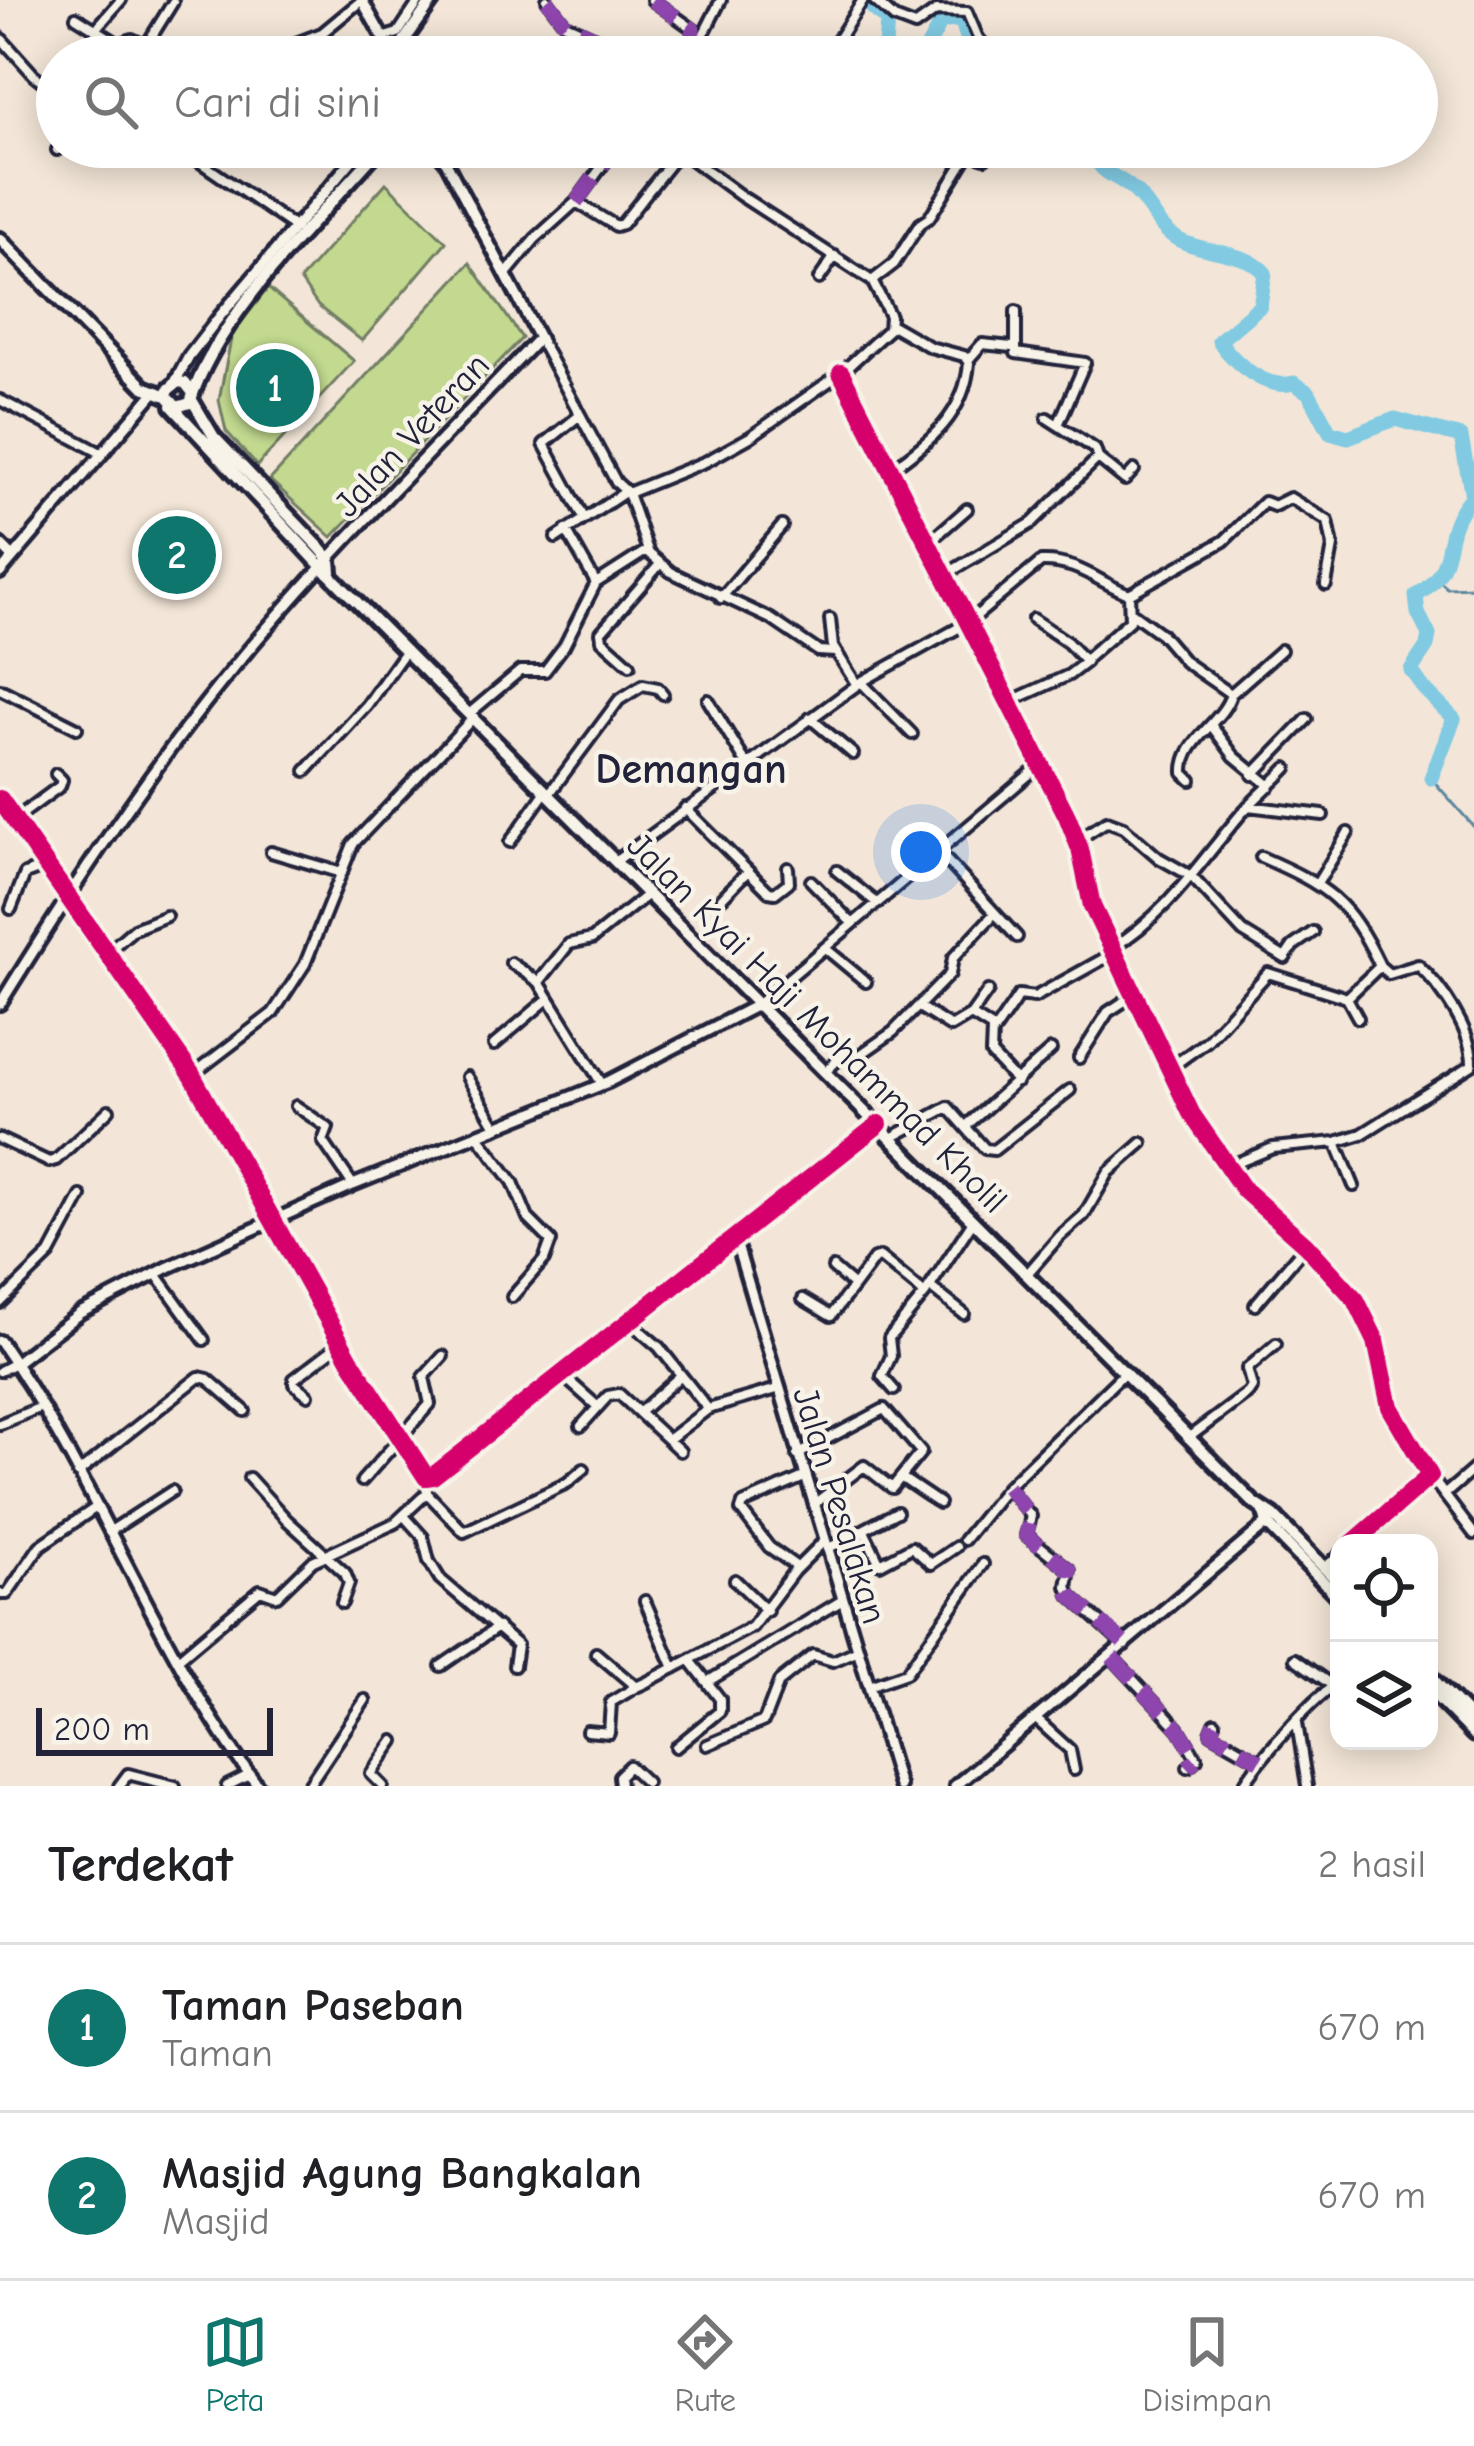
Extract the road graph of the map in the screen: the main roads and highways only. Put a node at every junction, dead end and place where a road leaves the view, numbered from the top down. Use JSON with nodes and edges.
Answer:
{"nodes":[{"id":1,"x":433,"y":0,"type":"edge"},
{"id":2,"x":407,"y":36,"type":"edge"},
{"id":3,"x":363,"y":168,"type":"edge"},
{"id":4,"x":0,"y":239,"type":"edge"},
{"id":5,"x":192,"y":396,"type":"junction"},
{"id":6,"x":165,"y":398,"type":"junction"},
{"id":7,"x":247,"y":480,"type":"junction"},
{"id":8,"x":1268,"y":1518,"type":"junction"},
{"id":9,"x":1330,"y":1574,"type":"edge"},
{"id":10,"x":1330,"y":1588,"type":"edge"},
{"id":11,"x":1438,"y":1684,"type":"edge"},
{"id":12,"x":1438,"y":1698,"type":"edge"},
{"id":13,"x":1474,"y":1720,"type":"edge"},
{"id":14,"x":1474,"y":1735,"type":"edge"}],
"edges":[{"from":1,"to":2,"type":"main road"},
{"from":3,"to":5,"type":"main road"},
{"from":4,"to":6,"type":"main road"},
{"from":5,"to":6,"type":"main road"},
{"from":5,"to":6,"type":"main road"},
{"from":5,"to":7,"type":"main road"},
{"from":6,"to":7,"type":"main road"},
{"from":7,"to":8,"type":"main road","name":"Jalan Kyai Haji Mohammad Kholil"},
{"from":8,"to":9,"type":"main road"},
{"from":8,"to":10,"type":"main road"},
{"from":11,"to":13,"type":"main road"},
{"from":12,"to":14,"type":"main road"}]}
